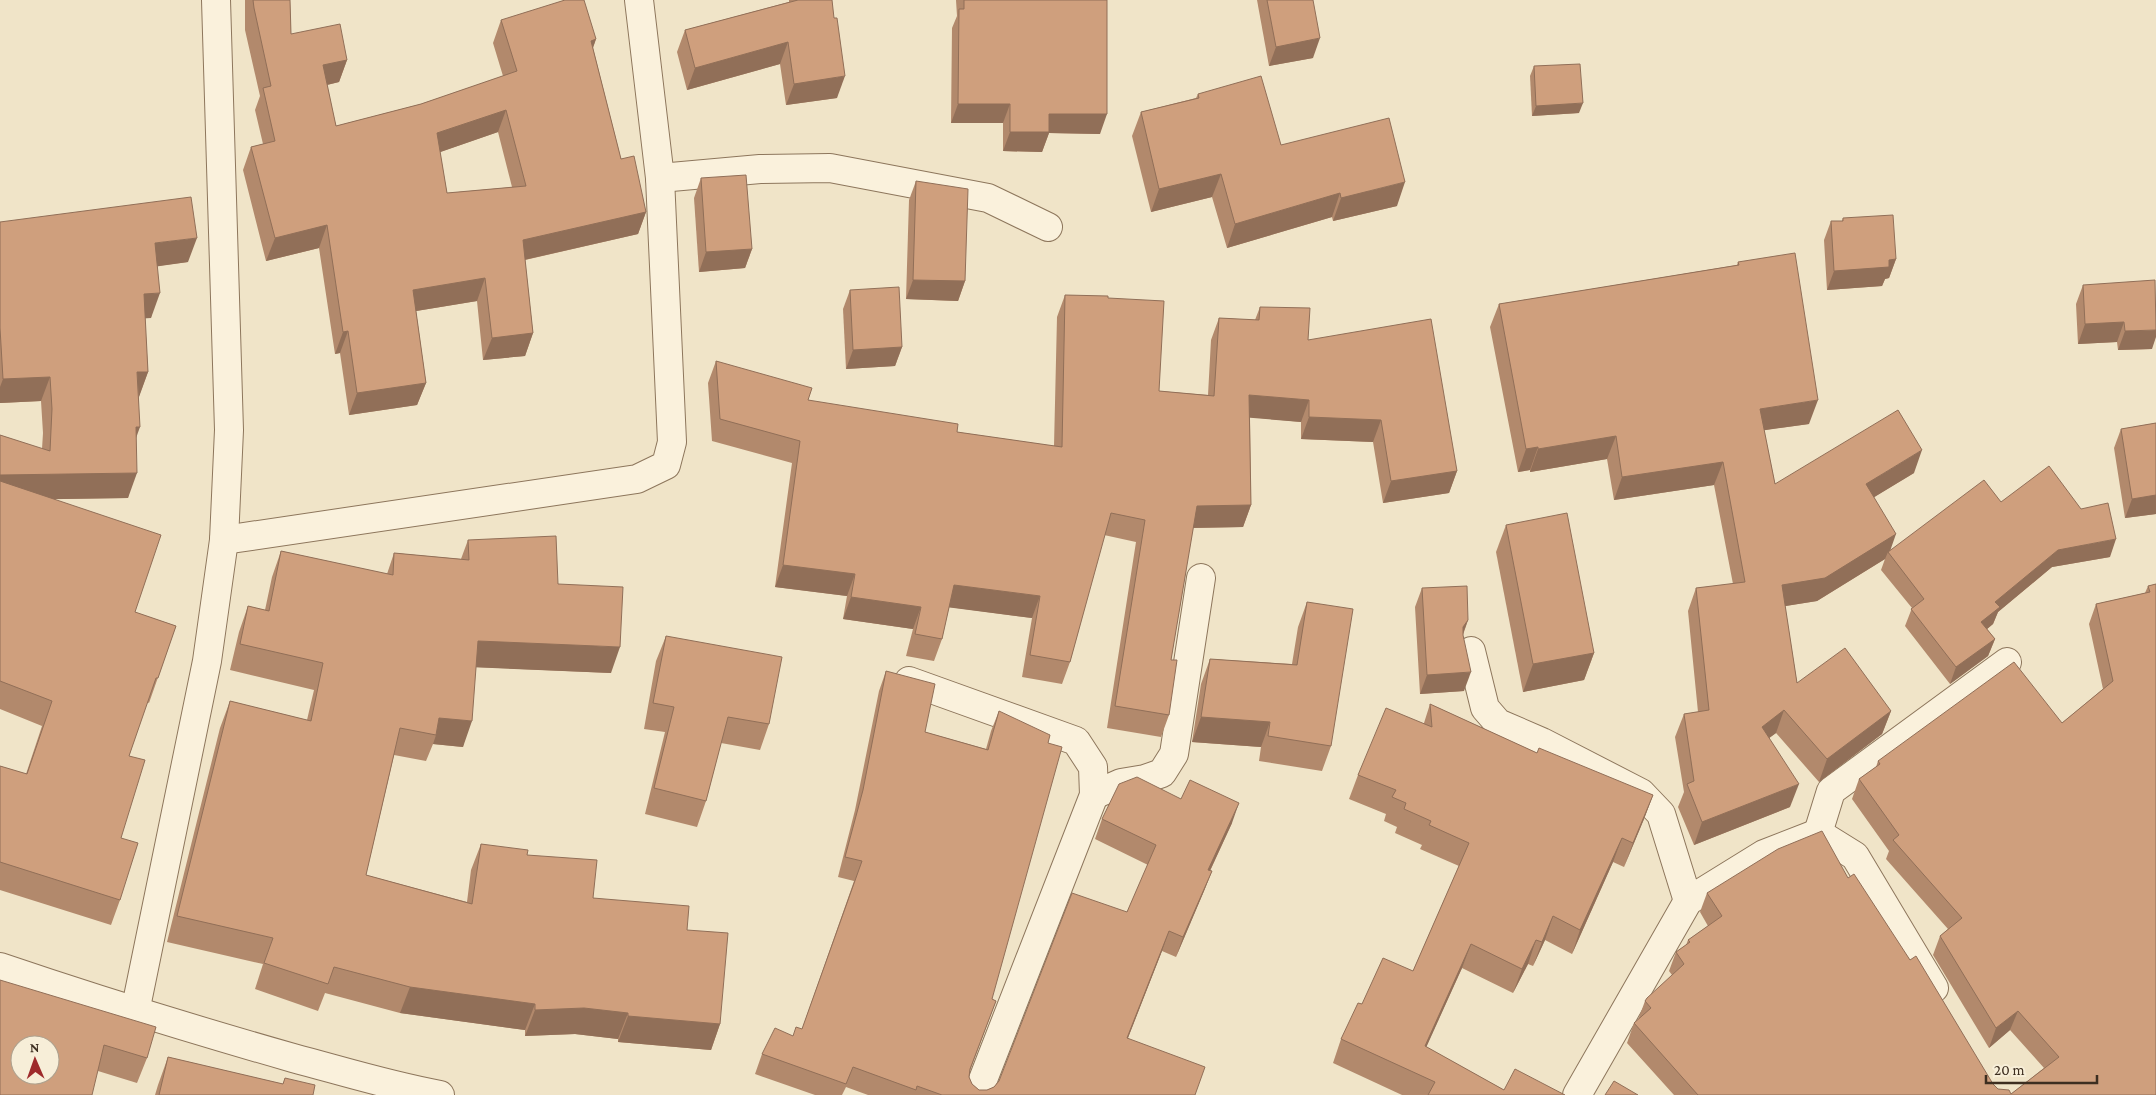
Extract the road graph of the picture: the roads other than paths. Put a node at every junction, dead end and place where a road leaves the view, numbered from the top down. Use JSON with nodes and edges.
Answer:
{"nodes":[{"id":1,"x":216,"y":0,"type":"edge"},
{"id":2,"x":639,"y":0,"type":"edge"},
{"id":3,"x":660,"y":178,"type":"junction"},
{"id":4,"x":1048,"y":227,"type":"dead end"},
{"id":5,"x":224,"y":540,"type":"junction"},
{"id":6,"x":1201,"y":578,"type":"dead end"},
{"id":7,"x":1471,"y":651,"type":"dead end"},
{"id":8,"x":2007,"y":662,"type":"dead end"},
{"id":9,"x":909,"y":681,"type":"edge"},
{"id":10,"x":1094,"y":794,"type":"junction"},
{"id":11,"x":1818,"y":833,"type":"junction"},
{"id":12,"x":1688,"y":901,"type":"junction"},
{"id":13,"x":0,"y":968,"type":"edge"},
{"id":14,"x":1945,"y":1006,"type":"edge"},
{"id":15,"x":135,"y":1012,"type":"junction"},
{"id":16,"x":406,"y":1092,"type":"edge"},
{"id":17,"x":440,"y":1095,"type":"edge"},
{"id":18,"x":977,"y":1095,"type":"edge"},
{"id":19,"x":1577,"y":1095,"type":"edge"}],
"edges":[{"from":1,"to":5,"type":"street"},
{"from":2,"to":3,"type":"street"},
{"from":3,"to":4,"type":"street"},
{"from":3,"to":5,"type":"street"},
{"from":5,"to":15,"type":"street"},
{"from":6,"to":10,"type":"street"},
{"from":7,"to":12,"type":"street"},
{"from":8,"to":11,"type":"street"},
{"from":9,"to":10,"type":"street"},
{"from":10,"to":18,"type":"street"},
{"from":11,"to":12,"type":"street"},
{"from":11,"to":14,"type":"street"},
{"from":12,"to":19,"type":"street"},
{"from":13,"to":15,"type":"street"},
{"from":15,"to":16,"type":"street"},
{"from":16,"to":17,"type":"street"}]}
